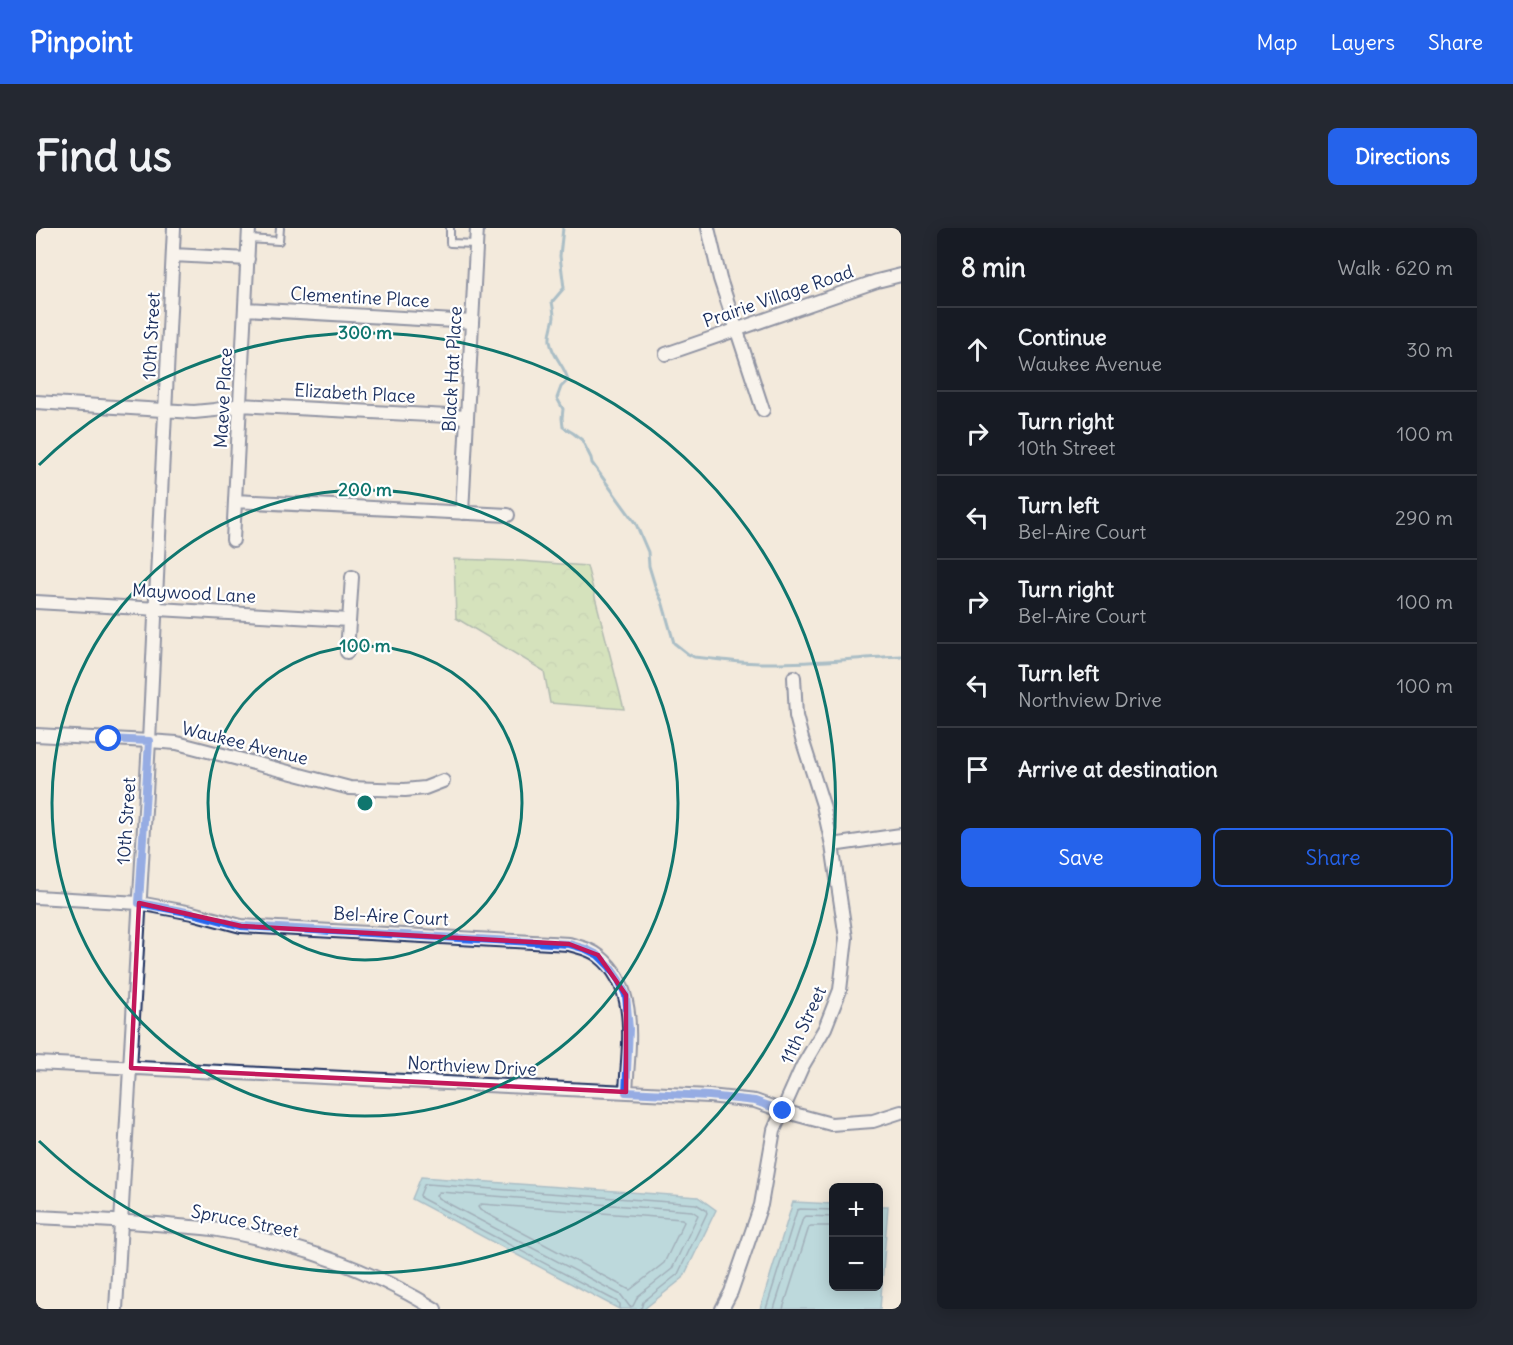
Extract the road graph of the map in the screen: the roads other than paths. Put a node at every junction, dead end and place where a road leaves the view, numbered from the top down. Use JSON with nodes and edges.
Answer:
{"nodes":[{"id":1,"x":174,"y":228,"type":"edge"},
{"id":2,"x":280,"y":228,"type":"edge"},
{"id":3,"x":450,"y":228,"type":"edge"},
{"id":4,"x":477,"y":228,"type":"edge"},
{"id":5,"x":708,"y":228,"type":"edge"},
{"id":6,"x":249,"y":234,"type":"edge"},
{"id":7,"x":476,"y":244,"type":"junction"},
{"id":8,"x":173,"y":255,"type":"junction"},
{"id":9,"x":248,"y":259,"type":"junction"},
{"id":10,"x":901,"y":275,"type":"edge"},
{"id":11,"x":245,"y":309,"type":"junction"},
{"id":12,"x":472,"y":322,"type":"junction"},
{"id":13,"x":737,"y":330,"type":"junction"},
{"id":14,"x":666,"y":354,"type":"dead end"},
{"id":15,"x":36,"y":402,"type":"edge"},
{"id":16,"x":240,"y":405,"type":"junction"},
{"id":17,"x":165,"y":409,"type":"junction"},
{"id":18,"x":763,"y":410,"type":"dead end"},
{"id":19,"x":467,"y":417,"type":"junction"},
{"id":20,"x":235,"y":501,"type":"junction"},
{"id":21,"x":462,"y":513,"type":"junction"},
{"id":22,"x":508,"y":515,"type":"dead end"},
{"id":23,"x":233,"y":540,"type":"dead end"},
{"id":24,"x":352,"y":577,"type":"dead end"},
{"id":25,"x":36,"y":602,"type":"edge"},
{"id":26,"x":155,"y":609,"type":"junction"},
{"id":27,"x":349,"y":620,"type":"junction"},
{"id":28,"x":347,"y":652,"type":"dead end"},
{"id":29,"x":794,"y":677,"type":"dead end"},
{"id":30,"x":36,"y":735,"type":"edge"},
{"id":31,"x":149,"y":741,"type":"junction"},
{"id":32,"x":443,"y":781,"type":"dead end"},
{"id":33,"x":901,"y":835,"type":"edge"},
{"id":34,"x":832,"y":845,"type":"junction"},
{"id":35,"x":36,"y":897,"type":"edge"},
{"id":36,"x":139,"y":903,"type":"junction"},
{"id":37,"x":36,"y":1063,"type":"edge"},
{"id":38,"x":131,"y":1068,"type":"junction"},
{"id":39,"x":626,"y":1092,"type":"junction"},
{"id":40,"x":783,"y":1111,"type":"junction"},
{"id":41,"x":901,"y":1112,"type":"edge"},
{"id":42,"x":36,"y":1216,"type":"edge"},
{"id":43,"x":122,"y":1221,"type":"junction"},
{"id":44,"x":116,"y":1309,"type":"edge"},
{"id":45,"x":435,"y":1309,"type":"edge"},
{"id":46,"x":722,"y":1309,"type":"edge"}],
"edges":[{"from":1,"to":8,"type":"street","name":"10th Street"},
{"from":2,"to":6,"type":"lane"},
{"from":3,"to":7,"type":"lane"},
{"from":4,"to":7,"type":"street","name":"Black Hat Place"},
{"from":5,"to":13,"type":"street"},
{"from":6,"to":9,"type":"street","name":"Maeve Place"},
{"from":7,"to":12,"type":"street","name":"Black Hat Place"},
{"from":8,"to":9,"type":"street"},
{"from":8,"to":17,"type":"street","name":"10th Street"},
{"from":9,"to":11,"type":"street","name":"Maeve Place"},
{"from":10,"to":13,"type":"street","name":"Prairie Village Road"},
{"from":11,"to":12,"type":"street","name":"Clementine Place"},
{"from":11,"to":16,"type":"street","name":"Maeve Place"},
{"from":12,"to":19,"type":"street","name":"Black Hat Place"},
{"from":13,"to":14,"type":"street","name":"Prairie Village Road"},
{"from":13,"to":18,"type":"street"},
{"from":15,"to":17,"type":"street","name":"Elizabeth Place"},
{"from":16,"to":17,"type":"street","name":"Elizabeth Place"},
{"from":16,"to":19,"type":"street","name":"Elizabeth Place"},
{"from":16,"to":20,"type":"street","name":"Maeve Place"},
{"from":17,"to":26,"type":"street","name":"10th Street"},
{"from":19,"to":21,"type":"street","name":"Black Hat Place"},
{"from":20,"to":21,"type":"street"},
{"from":20,"to":23,"type":"street","name":"Maeve Place"},
{"from":21,"to":22,"type":"street"},
{"from":24,"to":27,"type":"street"},
{"from":25,"to":26,"type":"street","name":"Maywood Lane"},
{"from":26,"to":27,"type":"street","name":"Maywood Lane"},
{"from":26,"to":31,"type":"street","name":"10th Street"},
{"from":27,"to":28,"type":"street"},
{"from":29,"to":34,"type":"street","name":"11th Street"},
{"from":30,"to":31,"type":"street","name":"Waukee Avenue"},
{"from":31,"to":32,"type":"street","name":"Waukee Avenue"},
{"from":31,"to":36,"type":"street","name":"10th Street"},
{"from":33,"to":34,"type":"street"},
{"from":34,"to":40,"type":"street","name":"11th Street"},
{"from":35,"to":36,"type":"street","name":"Bel-Aire Court"},
{"from":36,"to":38,"type":"street","name":"10th Street"},
{"from":36,"to":39,"type":"street","name":"Bel-Aire Court"},
{"from":37,"to":38,"type":"street","name":"Northview Drive"},
{"from":38,"to":39,"type":"street","name":"Northview Drive"},
{"from":38,"to":43,"type":"street","name":"10th Street"},
{"from":39,"to":40,"type":"street","name":"Northview Drive"},
{"from":40,"to":41,"type":"street","name":"Northview Drive"},
{"from":40,"to":46,"type":"street","name":"11th Street"},
{"from":42,"to":43,"type":"street","name":"Spruce Street"},
{"from":43,"to":44,"type":"street","name":"10th Street"},
{"from":43,"to":45,"type":"street","name":"Spruce Street"}]}
